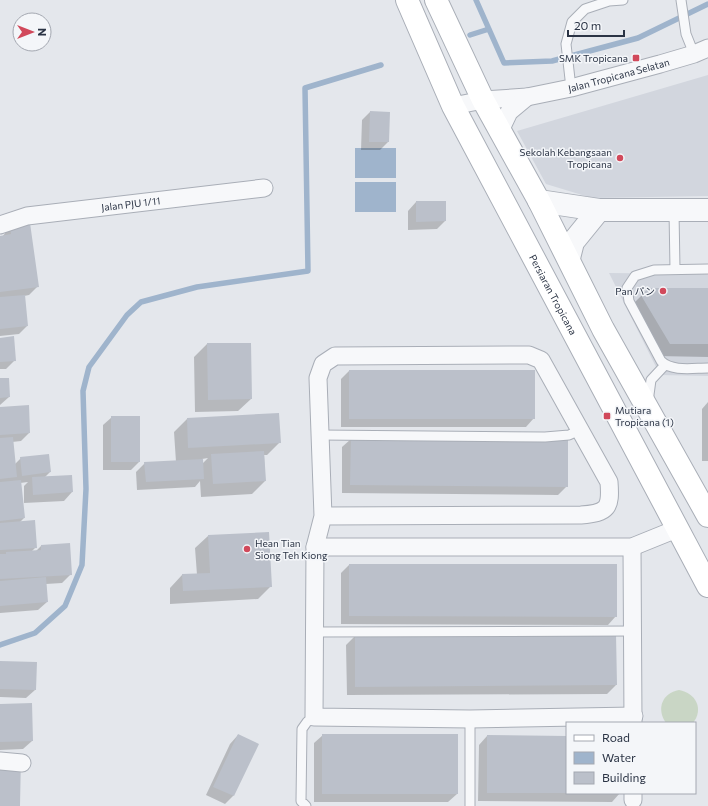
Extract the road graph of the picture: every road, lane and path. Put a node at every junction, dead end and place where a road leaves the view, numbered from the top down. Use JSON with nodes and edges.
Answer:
{"nodes":[{"id":1,"x":406,"y":0,"type":"edge"},
{"id":2,"x":436,"y":0,"type":"edge"},
{"id":3,"x":623,"y":0,"type":"edge"},
{"id":4,"x":682,"y":3,"type":"edge"},
{"id":5,"x":701,"y":51,"type":"edge"},
{"id":6,"x":572,"y":88,"type":"junction"},
{"id":7,"x":527,"y":97,"type":"junction"},
{"id":8,"x":483,"y":100,"type":"junction"},
{"id":9,"x":453,"y":106,"type":"junction"},
{"id":10,"x":500,"y":131,"type":"junction"},
{"id":11,"x":264,"y":188,"type":"dead end"},
{"id":12,"x":539,"y":200,"type":"junction"},
{"id":13,"x":599,"y":210,"type":"junction"},
{"id":14,"x":708,"y":210,"type":"edge"},
{"id":15,"x":674,"y":211,"type":"junction"},
{"id":16,"x":0,"y":225,"type":"edge"},
{"id":17,"x":569,"y":258,"type":"junction"},
{"id":18,"x":675,"y":269,"type":"junction"},
{"id":19,"x":708,"y":269,"type":"edge"},
{"id":20,"x":665,"y":365,"type":"junction"},
{"id":21,"x":708,"y":368,"type":"edge"},
{"id":22,"x":647,"y":408,"type":"junction"},
{"id":23,"x":580,"y":430,"type":"junction"},
{"id":24,"x":320,"y":435,"type":"junction"},
{"id":25,"x":323,"y":516,"type":"junction"},
{"id":26,"x":708,"y":516,"type":"edge"},
{"id":27,"x":679,"y":528,"type":"junction"},
{"id":28,"x":315,"y":547,"type":"junction"},
{"id":29,"x":632,"y":547,"type":"junction"},
{"id":30,"x":708,"y":586,"type":"edge"},
{"id":31,"x":634,"y":631,"type":"junction"},
{"id":32,"x":314,"y":632,"type":"junction"},
{"id":33,"x":314,"y":717,"type":"junction"},
{"id":34,"x":470,"y":719,"type":"junction"},
{"id":35,"x":634,"y":720,"type":"edge"},
{"id":36,"x":0,"y":761,"type":"edge"},
{"id":37,"x":22,"y":763,"type":"dead end"},
{"id":38,"x":306,"y":806,"type":"edge"},
{"id":39,"x":470,"y":806,"type":"edge"}],
"edges":[{"from":1,"to":9,"type":"main road","name":"Persiaran Tropicana"},
{"from":2,"to":8,"type":"main road"},
{"from":3,"to":6,"type":"lane"},
{"from":4,"to":5,"type":"lane"},
{"from":5,"to":6,"type":"street","name":"Jalan Tropicana Selatan"},
{"from":6,"to":7,"type":"street","name":"Jalan Tropicana Selatan"},
{"from":7,"to":8,"type":"street","name":"Jalan Tropicana Selatan"},
{"from":7,"to":10,"type":"street"},
{"from":8,"to":9,"type":"street","name":"Jalan Tropicana Selatan"},
{"from":8,"to":10,"type":"main road"},
{"from":9,"to":27,"type":"main road","name":"Persiaran Tropicana"},
{"from":10,"to":12,"type":"main road"},
{"from":11,"to":16,"type":"street","name":"Jalan PJU 1/11"},
{"from":12,"to":13,"type":"street"},
{"from":12,"to":17,"type":"main road"},
{"from":13,"to":15,"type":"street"},
{"from":13,"to":17,"type":"street"},
{"from":14,"to":15,"type":"street"},
{"from":15,"to":18,"type":"lane"},
{"from":17,"to":22,"type":"main road"},
{"from":18,"to":19,"type":"lane"},
{"from":18,"to":20,"type":"lane"},
{"from":20,"to":21,"type":"lane"},
{"from":20,"to":22,"type":"lane"},
{"from":22,"to":26,"type":"main road"},
{"from":23,"to":24,"type":"lane"},
{"from":23,"to":24,"type":"street"},
{"from":23,"to":25,"type":"street"},
{"from":24,"to":25,"type":"street"},
{"from":25,"to":28,"type":"street"},
{"from":27,"to":29,"type":"street"},
{"from":27,"to":30,"type":"main road","name":"Persiaran Tropicana"},
{"from":28,"to":29,"type":"street"},
{"from":28,"to":32,"type":"street"},
{"from":29,"to":31,"type":"street"},
{"from":31,"to":32,"type":"lane"},
{"from":31,"to":35,"type":"street"},
{"from":32,"to":33,"type":"street"},
{"from":33,"to":34,"type":"street"},
{"from":33,"to":38,"type":"lane"},
{"from":34,"to":35,"type":"street"},
{"from":34,"to":39,"type":"lane"},
{"from":36,"to":37,"type":"street"}]}
